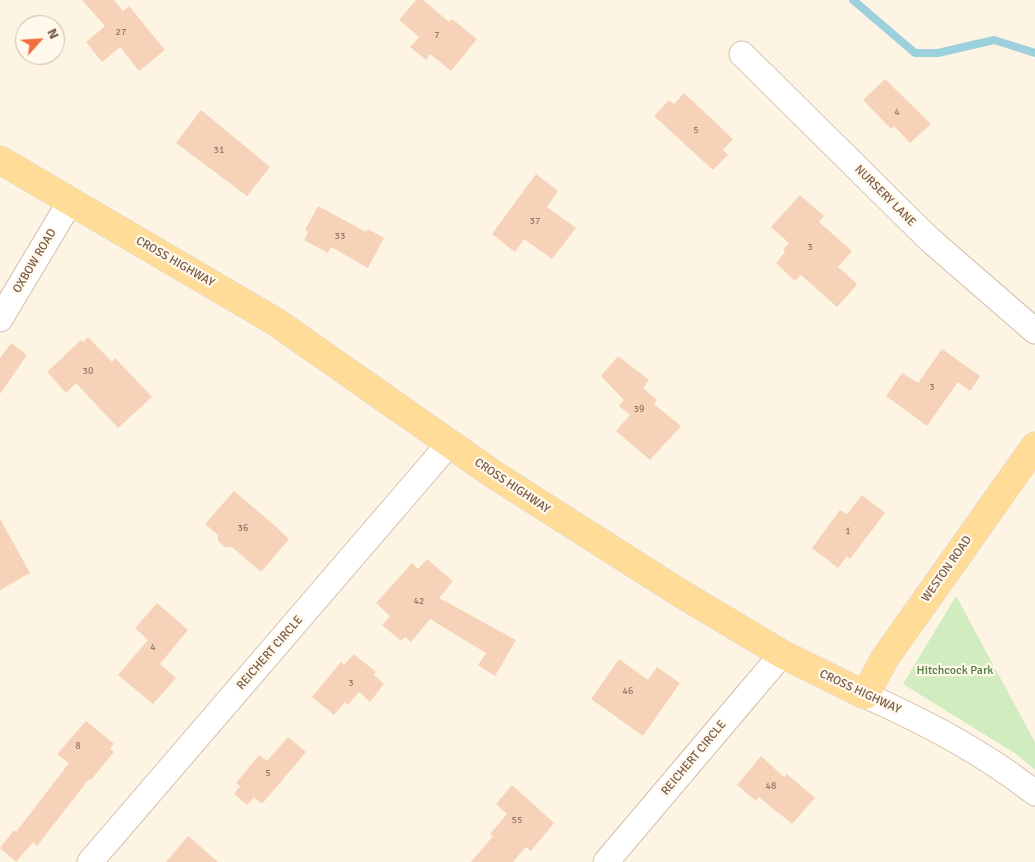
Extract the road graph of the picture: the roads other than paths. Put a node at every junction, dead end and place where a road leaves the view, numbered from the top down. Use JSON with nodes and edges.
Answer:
{"nodes":[{"id":1,"x":742,"y":54,"type":"dead end"},
{"id":2,"x":0,"y":160,"type":"edge"},
{"id":3,"x":70,"y":202,"type":"junction"},
{"id":4,"x":0,"y":319,"type":"edge"},
{"id":5,"x":1035,"y":330,"type":"edge"},
{"id":6,"x":449,"y":444,"type":"junction"},
{"id":7,"x":1035,"y":446,"type":"edge"},
{"id":8,"x":782,"y":654,"type":"junction"},
{"id":9,"x":865,"y":695,"type":"junction"},
{"id":10,"x":1035,"y":792,"type":"edge"},
{"id":11,"x":90,"y":862,"type":"edge"},
{"id":12,"x":606,"y":862,"type":"edge"}],
"edges":[{"from":1,"to":5,"type":"street","name":"NURSERY LANE"},
{"from":2,"to":3,"type":"main road","name":"CROSS HIGHWAY"},
{"from":3,"to":4,"type":"street","name":"OXBOW ROAD"},
{"from":3,"to":6,"type":"main road","name":"CROSS HIGHWAY"},
{"from":6,"to":8,"type":"main road","name":"CROSS HIGHWAY"},
{"from":6,"to":11,"type":"street","name":"REICHERT CIRCLE"},
{"from":7,"to":9,"type":"main road","name":"WESTON ROAD"},
{"from":8,"to":9,"type":"main road","name":"CROSS HIGHWAY"},
{"from":8,"to":12,"type":"street","name":"REICHERT CIRCLE"},
{"from":9,"to":10,"type":"street","name":"CROSS HIGHWAY"}]}
